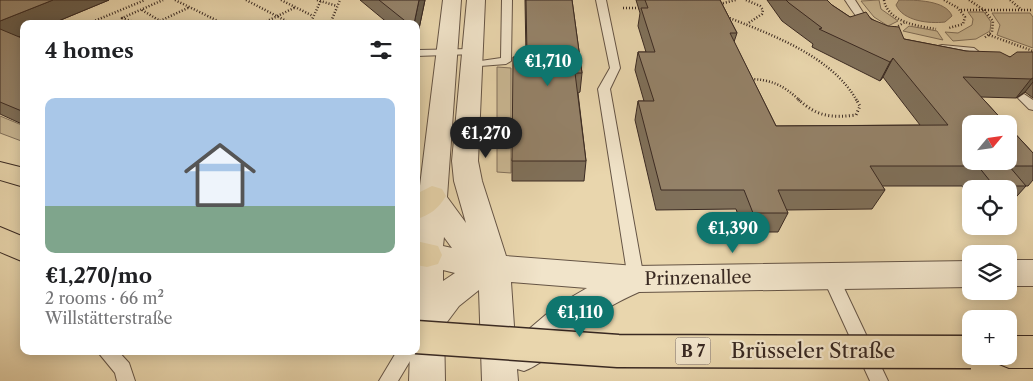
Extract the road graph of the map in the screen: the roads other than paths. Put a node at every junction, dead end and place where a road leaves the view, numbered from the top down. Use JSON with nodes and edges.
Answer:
{"nodes":[{"id":1,"x":452,"y":0,"type":"edge"},
{"id":2,"x":476,"y":0,"type":"edge"},
{"id":3,"x":506,"y":0,"type":"edge"},
{"id":4,"x":850,"y":0,"type":"edge"},
{"id":5,"x":602,"y":4,"type":"edge"},
{"id":6,"x":881,"y":30,"type":"edge"},
{"id":7,"x":932,"y":46,"type":"edge"},
{"id":8,"x":420,"y":53,"type":"edge"},
{"id":9,"x":463,"y":57,"type":"junction"},
{"id":10,"x":997,"y":71,"type":"edge"},
{"id":11,"x":0,"y":171,"type":"edge"},
{"id":12,"x":20,"y":177,"type":"edge"},
{"id":13,"x":424,"y":202,"type":"edge"},
{"id":14,"x":0,"y":239,"type":"edge"},
{"id":15,"x":20,"y":248,"type":"edge"},
{"id":16,"x":421,"y":254,"type":"edge"},
{"id":17,"x":494,"y":268,"type":"junction"},
{"id":18,"x":420,"y":271,"type":"edge"},
{"id":19,"x":1017,"y":273,"type":"edge"},
{"id":20,"x":1033,"y":273,"type":"edge"},
{"id":21,"x":962,"y":274,"type":"edge"},
{"id":22,"x":830,"y":276,"type":"junction"},
{"id":23,"x":636,"y":279,"type":"junction"},
{"id":24,"x":420,"y":332,"type":"edge"},
{"id":25,"x":420,"y":338,"type":"edge"},
{"id":26,"x":962,"y":352,"type":"edge"},
{"id":27,"x":1017,"y":352,"type":"edge"},
{"id":28,"x":1033,"y":352,"type":"edge"},
{"id":29,"x":420,"y":354,"type":"edge"},
{"id":30,"x":110,"y":355,"type":"edge"},
{"id":31,"x":405,"y":355,"type":"edge"},
{"id":32,"x":126,"y":381,"type":"edge"},
{"id":33,"x":388,"y":381,"type":"edge"},
{"id":34,"x":427,"y":381,"type":"edge"},
{"id":35,"x":500,"y":381,"type":"edge"},
{"id":36,"x":507,"y":381,"type":"edge"},
{"id":37,"x":878,"y":381,"type":"edge"}],
"edges":[{"from":1,"to":9,"type":"street"},
{"from":2,"to":9,"type":"street"},
{"from":3,"to":9,"type":"lane"},
{"from":4,"to":6,"type":"lane"},
{"from":5,"to":23,"type":"lane"},
{"from":7,"to":10,"type":"lane"},
{"from":8,"to":9,"type":"lane"},
{"from":9,"to":13,"type":"street"},
{"from":9,"to":17,"type":"street"},
{"from":11,"to":12,"type":"highway"},
{"from":13,"to":16,"type":"street"},
{"from":13,"to":17,"type":"street"},
{"from":14,"to":15,"type":"highway"},
{"from":16,"to":17,"type":"street","name":"Prinzenallee"},
{"from":16,"to":18,"type":"street"},
{"from":17,"to":23,"type":"street","name":"Prinzenallee"},
{"from":17,"to":24,"type":"street"},
{"from":17,"to":35,"type":"street"},
{"from":19,"to":20,"type":"street"},
{"from":21,"to":22,"type":"street","name":"Prinzenallee"},
{"from":22,"to":23,"type":"street","name":"Prinzenallee"},
{"from":22,"to":37,"type":"lane"},
{"from":23,"to":36,"type":"street"},
{"from":25,"to":26,"type":"highway","name":"Brüsseler Straße","number":"B 7","bridge":true},
{"from":27,"to":28,"type":"highway"},
{"from":29,"to":34,"type":"street"},
{"from":30,"to":32,"type":"lane"},
{"from":31,"to":33,"type":"lane"}]}
